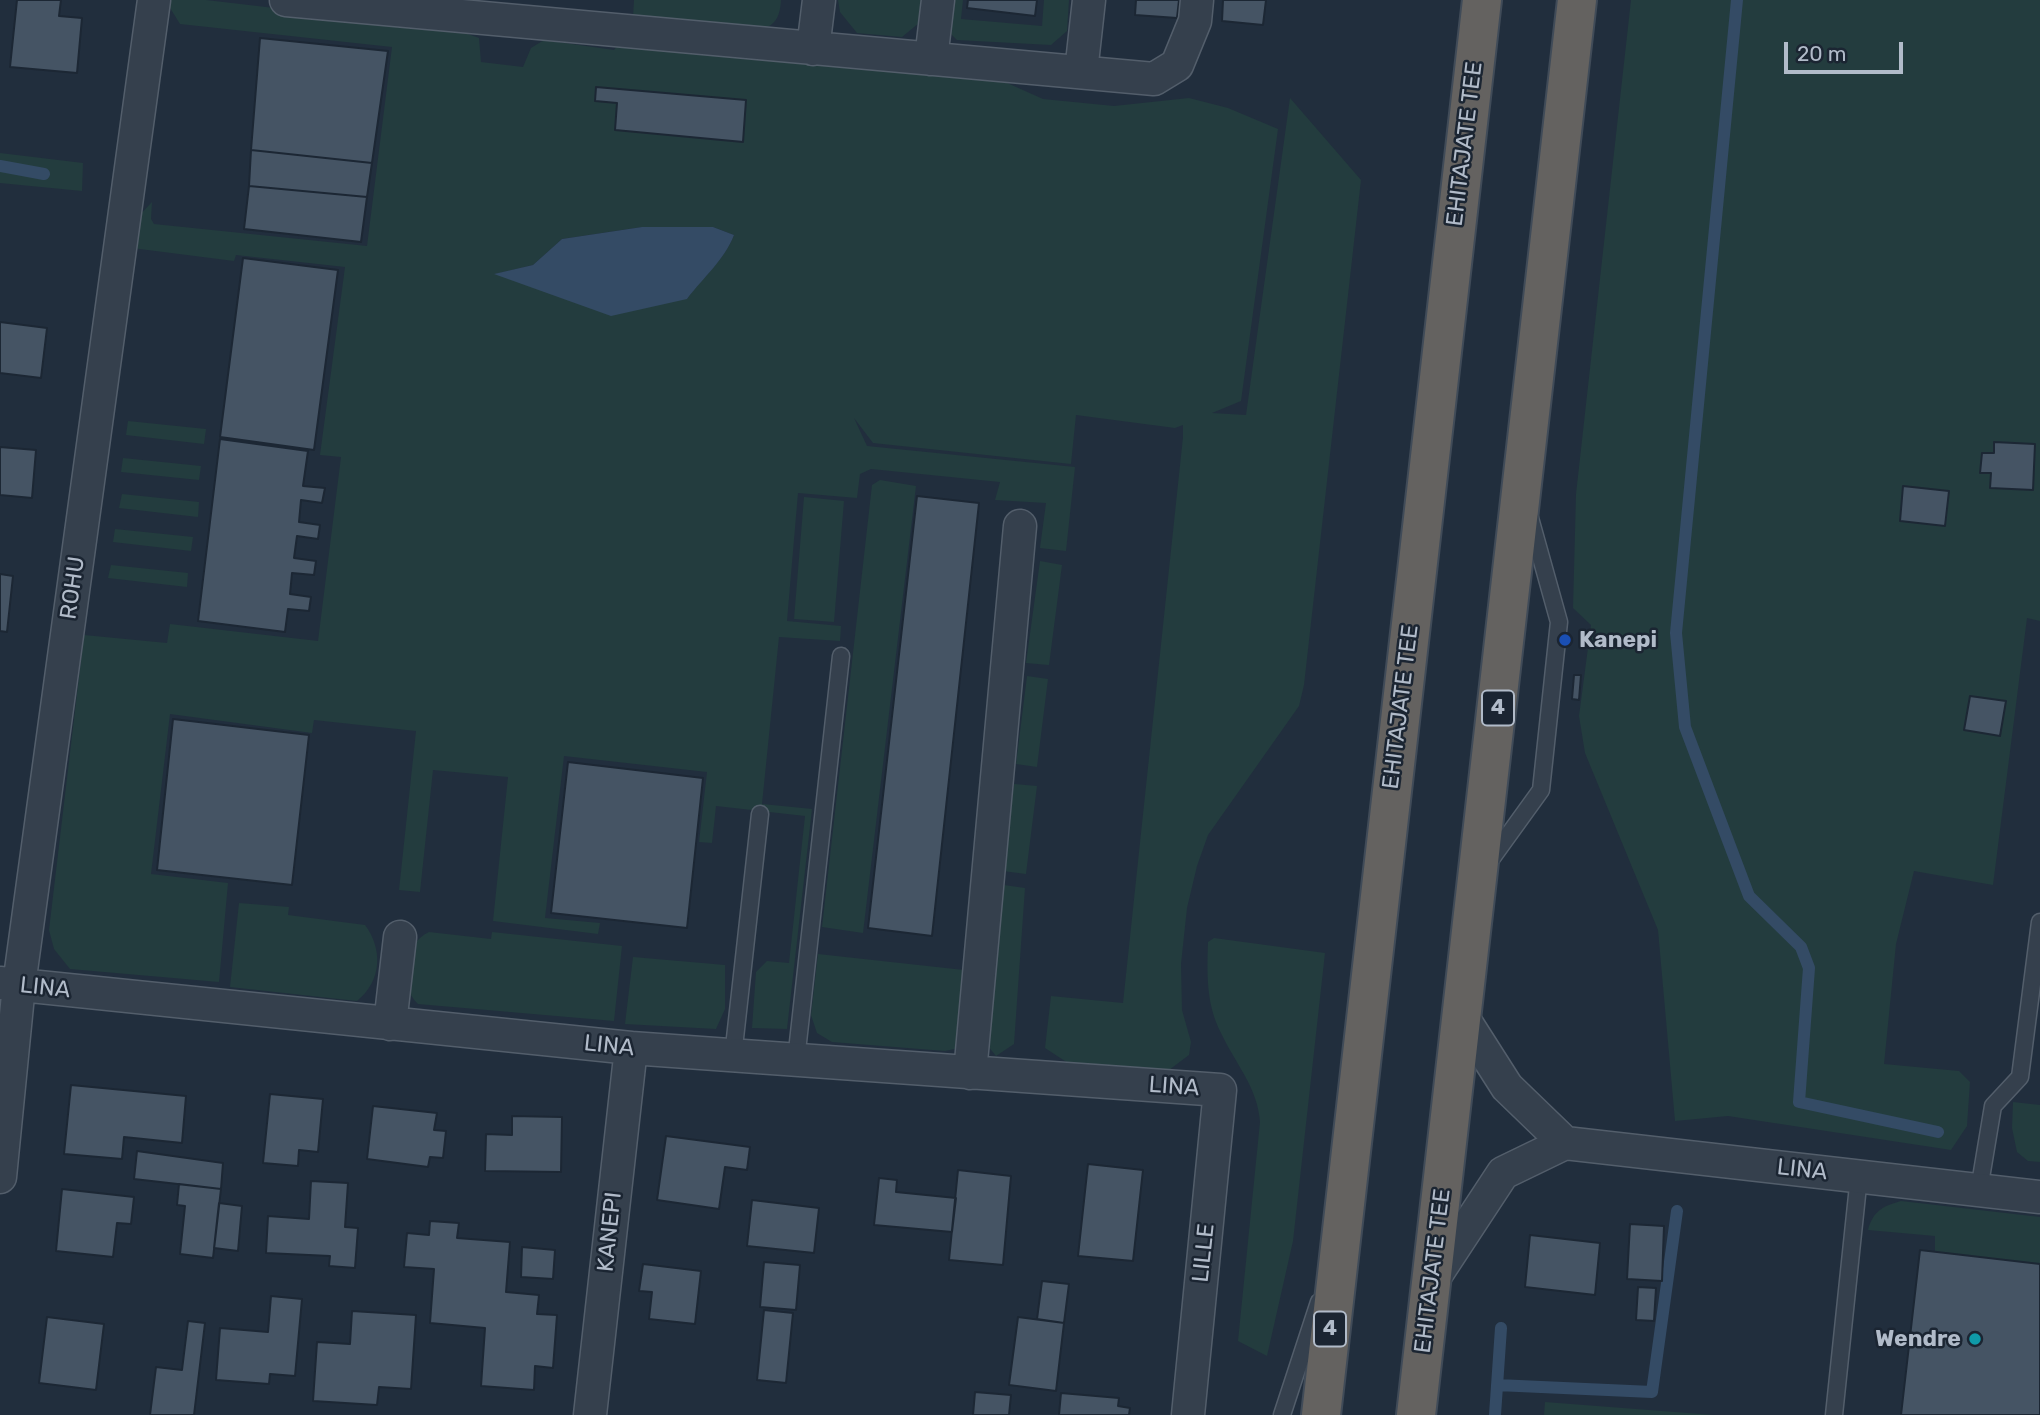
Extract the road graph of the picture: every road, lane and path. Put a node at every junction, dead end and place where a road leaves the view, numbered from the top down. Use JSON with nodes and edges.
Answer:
{"nodes":[{"id":1,"x":154,"y":0,"type":"edge"},
{"id":2,"x":286,"y":0,"type":"edge"},
{"id":3,"x":818,"y":0,"type":"edge"},
{"id":4,"x":938,"y":0,"type":"edge"},
{"id":5,"x":1090,"y":0,"type":"edge"},
{"id":6,"x":1197,"y":0,"type":"edge"},
{"id":7,"x":1482,"y":0,"type":"edge"},
{"id":8,"x":1577,"y":0,"type":"edge"},
{"id":9,"x":378,"y":4,"type":"edge"},
{"id":10,"x":814,"y":49,"type":"junction"},
{"id":11,"x":931,"y":60,"type":"junction"},
{"id":12,"x":1081,"y":72,"type":"junction"},
{"id":13,"x":1522,"y":488,"type":"junction"},
{"id":14,"x":1020,"y":526,"type":"dead end"},
{"id":15,"x":841,"y":656,"type":"dead end"},
{"id":16,"x":760,"y":814,"type":"dead end"},
{"id":17,"x":1479,"y":876,"type":"junction"},
{"id":18,"x":2040,"y":922,"type":"edge"},
{"id":19,"x":400,"y":937,"type":"dead end"},
{"id":20,"x":9,"y":984,"type":"edge"},
{"id":21,"x":1463,"y":1018,"type":"junction"},
{"id":22,"x":390,"y":1024,"type":"junction"},
{"id":23,"x":631,"y":1048,"type":"junction"},
{"id":24,"x":733,"y":1056,"type":"junction"},
{"id":25,"x":796,"y":1060,"type":"junction"},
{"id":26,"x":970,"y":1073,"type":"junction"},
{"id":27,"x":1220,"y":1090,"type":"joint"},
{"id":28,"x":1565,"y":1143,"type":"junction"},
{"id":29,"x":1859,"y":1176,"type":"junction"},
{"id":30,"x":0,"y":1177,"type":"edge"},
{"id":31,"x":1979,"y":1190,"type":"junction"},
{"id":32,"x":2040,"y":1196,"type":"edge"},
{"id":33,"x":1340,"y":1244,"type":"junction"},
{"id":34,"x":1432,"y":1282,"type":"junction"},
{"id":35,"x":590,"y":1415,"type":"edge"},
{"id":36,"x":1188,"y":1415,"type":"edge"},
{"id":37,"x":1282,"y":1415,"type":"edge"},
{"id":38,"x":1321,"y":1415,"type":"edge"},
{"id":39,"x":1416,"y":1415,"type":"edge"},
{"id":40,"x":1835,"y":1415,"type":"edge"}],
"edges":[{"from":1,"to":20,"type":"street","name":"ROHU"},
{"from":2,"to":9,"type":"street"},
{"from":3,"to":10,"type":"street"},
{"from":4,"to":11,"type":"street"},
{"from":5,"to":12,"type":"street"},
{"from":6,"to":12,"type":"street"},
{"from":7,"to":33,"type":"highway","name":"EHITAJATE TEE","number":"4"},
{"from":8,"to":13,"type":"highway","name":"EHITAJATE TEE","number":"4"},
{"from":9,"to":10,"type":"street"},
{"from":10,"to":11,"type":"street"},
{"from":11,"to":12,"type":"street"},
{"from":13,"to":17,"type":"highway","name":"EHITAJATE TEE","number":"4"},
{"from":13,"to":17,"type":"lane"},
{"from":14,"to":26,"type":"street"},
{"from":15,"to":25,"type":"lane"},
{"from":16,"to":24,"type":"lane"},
{"from":17,"to":21,"type":"highway","name":"EHITAJATE TEE","number":"4"},
{"from":18,"to":31,"type":"lane"},
{"from":19,"to":22,"type":"street"},
{"from":20,"to":22,"type":"street","name":"LINA"},
{"from":20,"to":30,"type":"street","name":"ROHU"},
{"from":21,"to":28,"type":"street"},
{"from":21,"to":34,"type":"highway","name":"EHITAJATE TEE","number":"4"},
{"from":22,"to":23,"type":"street","name":"LINA"},
{"from":23,"to":24,"type":"street","name":"LINA"},
{"from":23,"to":35,"type":"street","name":"KANEPI"},
{"from":24,"to":25,"type":"street","name":"LINA"},
{"from":25,"to":26,"type":"street","name":"LINA"},
{"from":26,"to":27,"type":"street","name":"LINA"},
{"from":27,"to":36,"type":"street","name":"LILLE"},
{"from":28,"to":29,"type":"street","name":"LINA"},
{"from":28,"to":34,"type":"street"},
{"from":29,"to":31,"type":"street","name":"LINA"},
{"from":29,"to":40,"type":"lane"},
{"from":31,"to":32,"type":"street","name":"LINA"},
{"from":33,"to":37,"type":"lane"},
{"from":33,"to":38,"type":"highway","name":"EHITAJATE TEE","number":"4"},
{"from":34,"to":39,"type":"highway","name":"EHITAJATE TEE","number":"4"}]}
